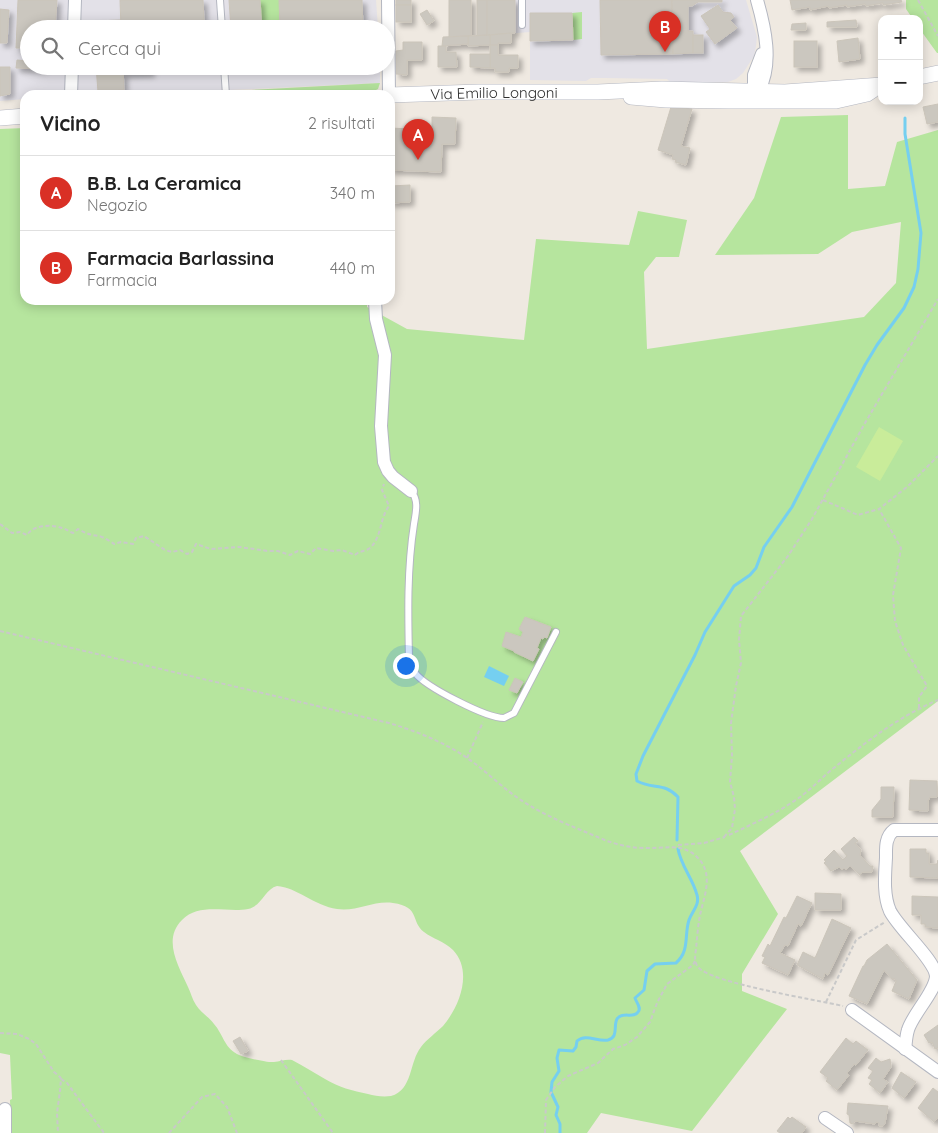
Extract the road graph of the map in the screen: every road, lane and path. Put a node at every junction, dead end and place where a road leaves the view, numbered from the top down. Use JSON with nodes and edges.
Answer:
{"nodes":[{"id":1,"x":75,"y":0,"type":"edge"},
{"id":2,"x":220,"y":0,"type":"edge"},
{"id":3,"x":388,"y":0,"type":"edge"},
{"id":4,"x":522,"y":0,"type":"edge"},
{"id":5,"x":756,"y":0,"type":"edge"},
{"id":6,"x":918,"y":0,"type":"edge"},
{"id":7,"x":74,"y":20,"type":"edge"},
{"id":8,"x":221,"y":20,"type":"edge"},
{"id":9,"x":388,"y":20,"type":"edge"},
{"id":10,"x":522,"y":25,"type":"dead end"},
{"id":11,"x":938,"y":36,"type":"edge"},
{"id":12,"x":760,"y":70,"type":"junction"},
{"id":13,"x":938,"y":72,"type":"edge"},
{"id":14,"x":72,"y":75,"type":"edge"},
{"id":15,"x":225,"y":75,"type":"edge"},
{"id":16,"x":390,"y":75,"type":"edge"},
{"id":17,"x":923,"y":76,"type":"edge"},
{"id":18,"x":878,"y":85,"type":"edge"},
{"id":19,"x":878,"y":87,"type":"edge"},
{"id":20,"x":71,"y":90,"type":"edge"},
{"id":21,"x":226,"y":90,"type":"edge"},
{"id":22,"x":390,"y":90,"type":"edge"},
{"id":23,"x":727,"y":90,"type":"junction"},
{"id":24,"x":757,"y":91,"type":"junction"},
{"id":25,"x":598,"y":92,"type":"junction"},
{"id":26,"x":785,"y":92,"type":"junction"},
{"id":27,"x":395,"y":95,"type":"edge"},
{"id":28,"x":666,"y":100,"type":"junction"},
{"id":29,"x":836,"y":101,"type":"junction"},
{"id":30,"x":20,"y":116,"type":"edge"},
{"id":31,"x":0,"y":118,"type":"edge"},
{"id":32,"x":938,"y":299,"type":"edge"},
{"id":33,"x":375,"y":305,"type":"edge"},
{"id":34,"x":938,"y":456,"type":"edge"},
{"id":35,"x":388,"y":471,"type":"junction"},
{"id":36,"x":411,"y":491,"type":"joint"},
{"id":37,"x":823,"y":500,"type":"junction"},
{"id":38,"x":880,"y":510,"type":"junction"},
{"id":39,"x":0,"y":524,"type":"edge"},
{"id":40,"x":0,"y":631,"type":"edge"},
{"id":41,"x":556,"y":632,"type":"dead end"},
{"id":42,"x":938,"y":700,"type":"edge"},
{"id":43,"x":919,"y":708,"type":"junction"},
{"id":44,"x":486,"y":715,"type":"junction"},
{"id":45,"x":467,"y":758,"type":"junction"},
{"id":46,"x":938,"y":830,"type":"edge"},
{"id":47,"x":724,"y":837,"type":"junction"},
{"id":48,"x":669,"y":846,"type":"junction"},
{"id":49,"x":893,"y":917,"type":"junction"},
{"id":50,"x":695,"y":961,"type":"junction"},
{"id":51,"x":826,"y":1002,"type":"junction"},
{"id":52,"x":852,"y":1010,"type":"joint"},
{"id":53,"x":0,"y":1033,"type":"edge"},
{"id":54,"x":905,"y":1049,"type":"junction"},
{"id":55,"x":281,"y":1060,"type":"dead end"},
{"id":56,"x":938,"y":1072,"type":"edge"},
{"id":57,"x":61,"y":1079,"type":"junction"},
{"id":58,"x":4,"y":1109,"type":"dead end"},
{"id":59,"x":825,"y":1118,"type":"dead end"},
{"id":60,"x":5,"y":1133,"type":"edge"},
{"id":61,"x":58,"y":1133,"type":"edge"},
{"id":62,"x":104,"y":1133,"type":"edge"},
{"id":63,"x":169,"y":1133,"type":"edge"},
{"id":64,"x":237,"y":1133,"type":"edge"},
{"id":65,"x":333,"y":1133,"type":"edge"},
{"id":66,"x":545,"y":1133,"type":"edge"},
{"id":67,"x":847,"y":1133,"type":"edge"}],
"edges":[{"from":1,"to":7,"type":"street"},
{"from":2,"to":8,"type":"lane"},
{"from":3,"to":9,"type":"street"},
{"from":4,"to":10,"type":"lane"},
{"from":5,"to":12,"type":"street"},
{"from":6,"to":11,"type":"path"},
{"from":12,"to":23,"type":"street"},
{"from":12,"to":24,"type":"street"},
{"from":12,"to":26,"type":"street"},
{"from":13,"to":17,"type":"street"},
{"from":14,"to":20,"type":"street"},
{"from":15,"to":21,"type":"lane"},
{"from":16,"to":22,"type":"street"},
{"from":18,"to":26,"type":"street","name":"Via Emilio Longoni"},
{"from":19,"to":29,"type":"street","name":"Via Emilio Longoni"},
{"from":23,"to":24,"type":"street","name":"Via Emilio Longoni"},
{"from":23,"to":25,"type":"street","name":"Via Emilio Longoni"},
{"from":24,"to":26,"type":"street","name":"Via Emilio Longoni"},
{"from":24,"to":28,"type":"street","name":"Via Emilio Longoni"},
{"from":24,"to":29,"type":"street","name":"Via Emilio Longoni"},
{"from":25,"to":27,"type":"street","name":"Via Emilio Longoni"},
{"from":25,"to":28,"type":"street","name":"Via Emilio Longoni"},
{"from":28,"to":29,"type":"street","name":"Via Emilio Longoni"},
{"from":30,"to":31,"type":"street"},
{"from":32,"to":37,"type":"path"},
{"from":33,"to":35,"type":"street"},
{"from":34,"to":38,"type":"path"},
{"from":35,"to":36,"type":"street"},
{"from":35,"to":39,"type":"path"},
{"from":36,"to":44,"type":"lane"},
{"from":37,"to":38,"type":"path"},
{"from":37,"to":47,"type":"path"},
{"from":38,"to":43,"type":"path"},
{"from":40,"to":45,"type":"path"},
{"from":41,"to":44,"type":"lane"},
{"from":42,"to":43,"type":"path"},
{"from":43,"to":47,"type":"path"},
{"from":44,"to":45,"type":"path"},
{"from":45,"to":48,"type":"path"},
{"from":46,"to":49,"type":"street"},
{"from":47,"to":48,"type":"path"},
{"from":48,"to":50,"type":"path"},
{"from":49,"to":51,"type":"path"},
{"from":49,"to":54,"type":"street"},
{"from":50,"to":51,"type":"path"},
{"from":50,"to":66,"type":"path"},
{"from":51,"to":52,"type":"path"},
{"from":52,"to":54,"type":"street"},
{"from":53,"to":57,"type":"path"},
{"from":54,"to":56,"type":"street"},
{"from":55,"to":65,"type":"path"},
{"from":57,"to":61,"type":"path"},
{"from":57,"to":62,"type":"path"},
{"from":58,"to":60,"type":"street"},
{"from":59,"to":67,"type":"street"},
{"from":63,"to":64,"type":"path"}]}
